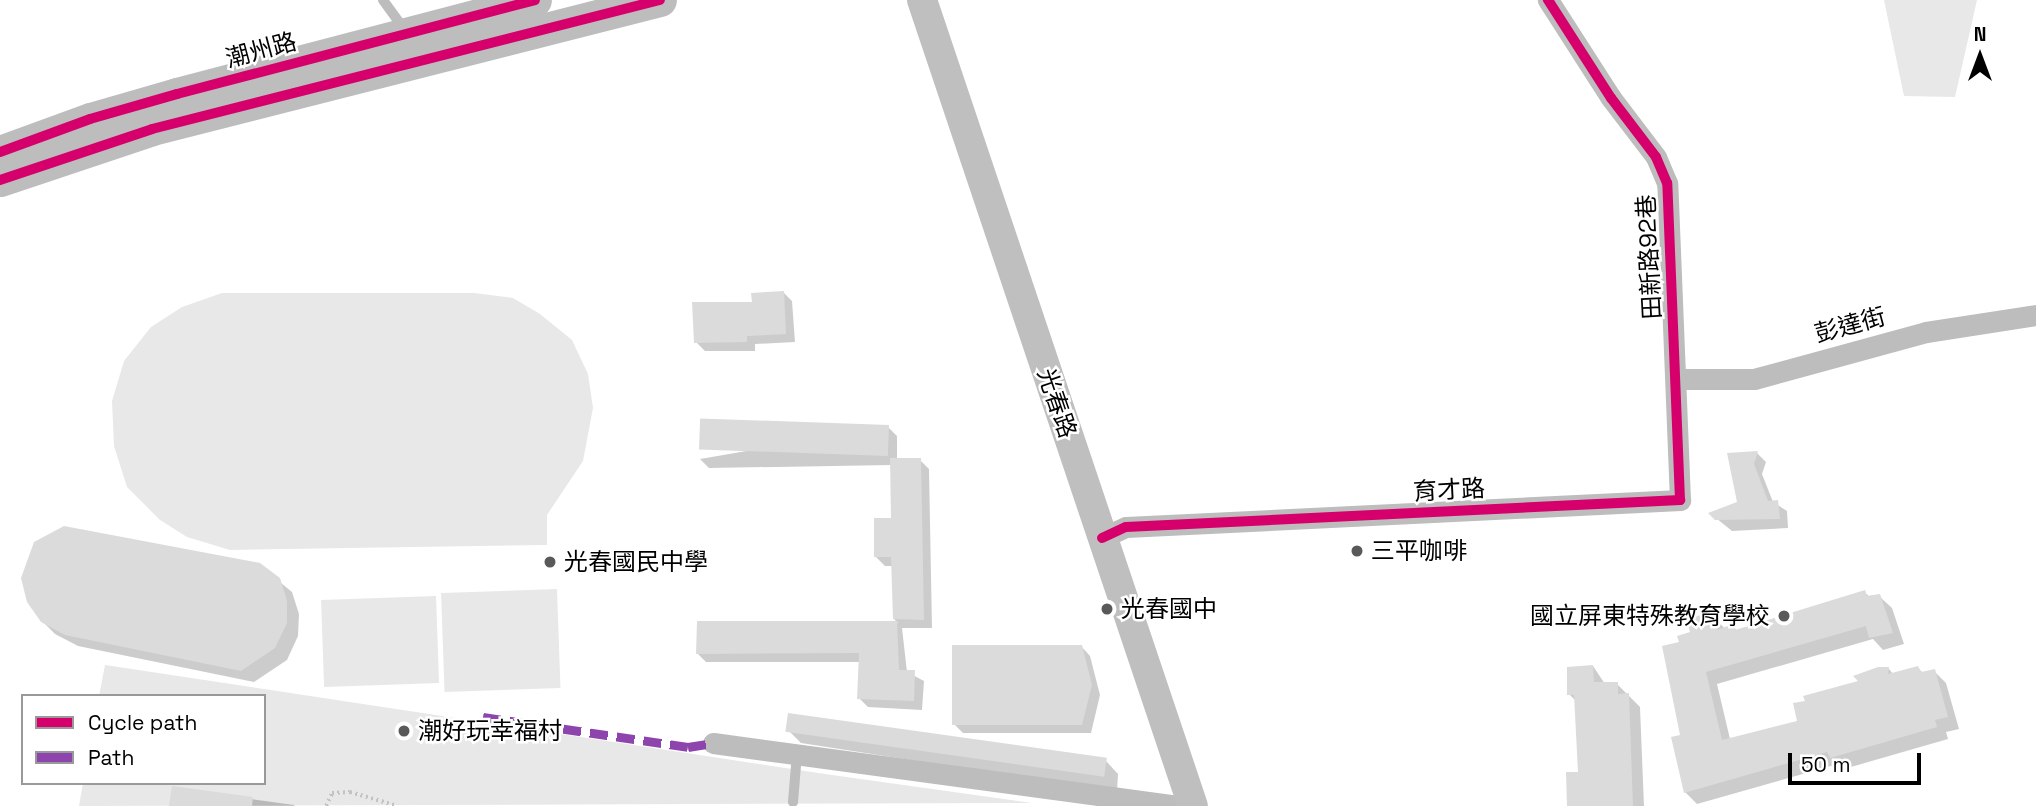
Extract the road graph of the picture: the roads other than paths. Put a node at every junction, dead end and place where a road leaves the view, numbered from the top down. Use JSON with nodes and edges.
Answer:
{"nodes":[{"id":1,"x":383,"y":0,"type":"edge"},
{"id":2,"x":535,"y":0,"type":"edge"},
{"id":3,"x":660,"y":0,"type":"edge"},
{"id":4,"x":922,"y":0,"type":"edge"},
{"id":5,"x":1548,"y":0,"type":"edge"},
{"id":6,"x":406,"y":34,"type":"junction"},
{"id":7,"x":0,"y":152,"type":"edge"},
{"id":8,"x":0,"y":180,"type":"edge"},
{"id":9,"x":2036,"y":315,"type":"edge"},
{"id":10,"x":1677,"y":379,"type":"junction"},
{"id":11,"x":1102,"y":538,"type":"junction"},
{"id":12,"x":713,"y":743,"type":"dead end"},
{"id":13,"x":797,"y":753,"type":"junction"},
{"id":14,"x":793,"y":802,"type":"dead end"},
{"id":15,"x":1178,"y":806,"type":"edge"},
{"id":16,"x":1193,"y":806,"type":"edge"}],
"edges":[{"from":1,"to":6,"type":"lane"},
{"from":2,"to":6,"type":"main road","name":"潮州路"},
{"from":3,"to":8,"type":"main road","name":"潮州路"},
{"from":4,"to":11,"type":"main road","name":"光春路"},
{"from":5,"to":10,"type":"street","name":"田新路92巷"},
{"from":6,"to":7,"type":"main road","name":"潮州路"},
{"from":9,"to":10,"type":"street","name":"彭達街"},
{"from":10,"to":11,"type":"street","name":"育才路"},
{"from":11,"to":16,"type":"main road","name":"光春路"},
{"from":12,"to":13,"type":"street"},
{"from":13,"to":14,"type":"lane"},
{"from":13,"to":15,"type":"street"}]}
